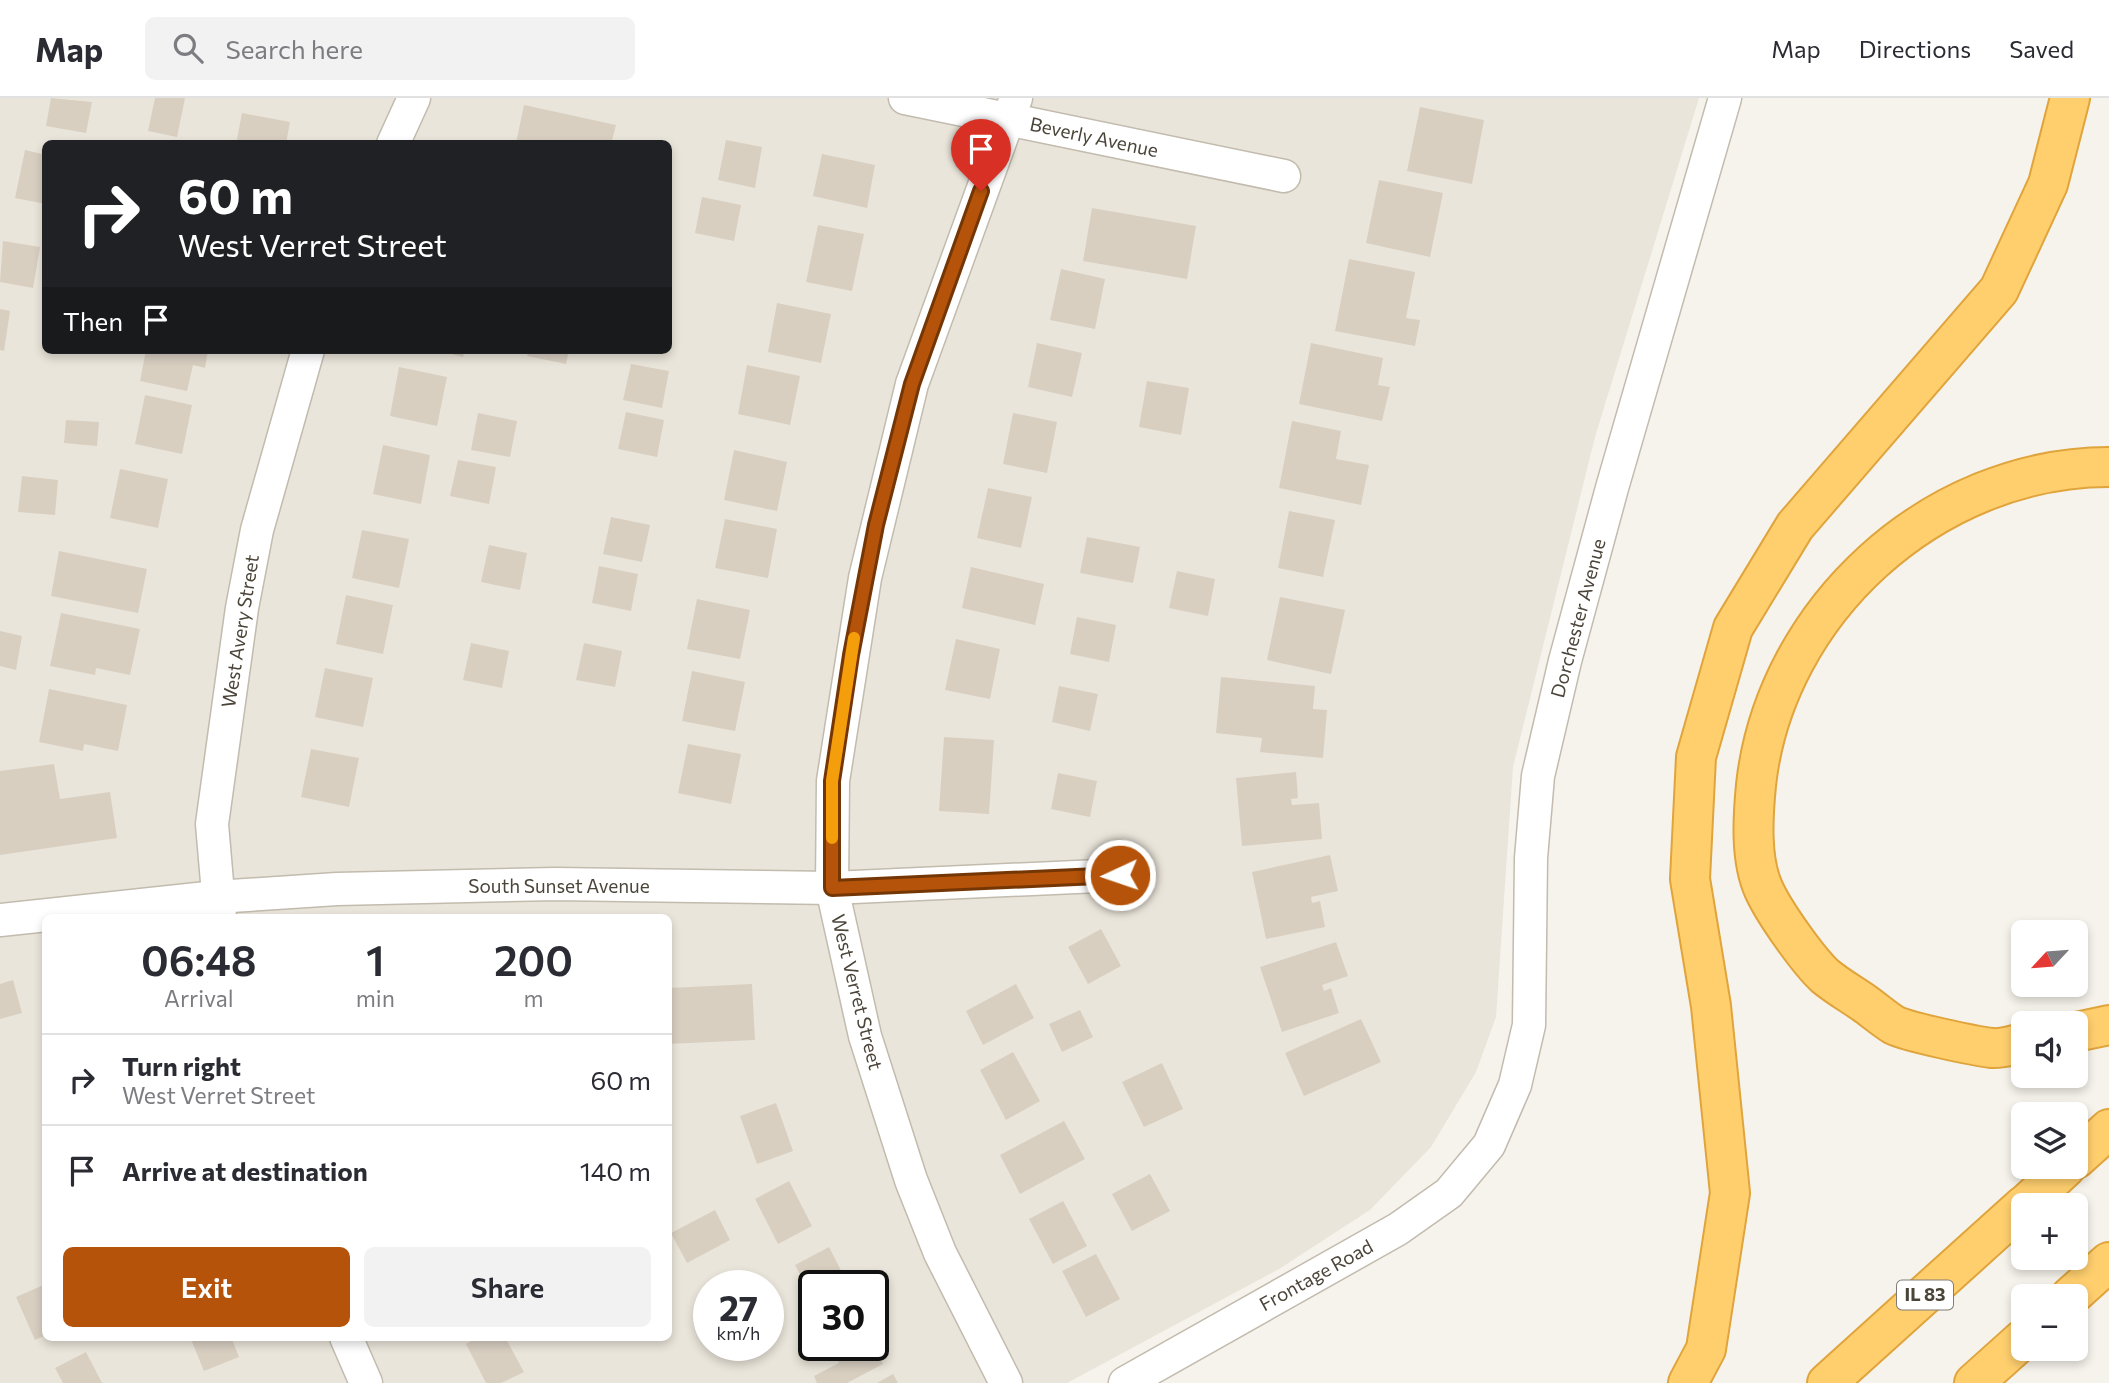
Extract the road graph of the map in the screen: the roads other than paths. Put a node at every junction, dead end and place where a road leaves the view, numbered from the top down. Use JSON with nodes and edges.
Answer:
{"nodes":[{"id":1,"x":414,"y":98,"type":"edge"},
{"id":2,"x":905,"y":98,"type":"edge"},
{"id":3,"x":1725,"y":98,"type":"edge"},
{"id":4,"x":2070,"y":98,"type":"edge"},
{"id":5,"x":1011,"y":108,"type":"edge"},
{"id":6,"x":395,"y":140,"type":"edge"},
{"id":7,"x":1284,"y":176,"type":"dead end"},
{"id":8,"x":307,"y":354,"type":"edge"},
{"id":9,"x":2109,"y":467,"type":"edge"},
{"id":10,"x":1120,"y":875,"type":"dead end"},
{"id":11,"x":832,"y":888,"type":"junction"},
{"id":12,"x":218,"y":907,"type":"edge"},
{"id":13,"x":101,"y":914,"type":"edge"},
{"id":14,"x":42,"y":917,"type":"edge"},
{"id":15,"x":0,"y":920,"type":"edge"},
{"id":16,"x":2109,"y":1025,"type":"edge"},
{"id":17,"x":2088,"y":1029,"type":"edge"},
{"id":18,"x":2011,"y":1045,"type":"edge"},
{"id":19,"x":2109,"y":1129,"type":"edge"},
{"id":20,"x":1489,"y":1145,"type":"joint"},
{"id":21,"x":2088,"y":1148,"type":"edge"},
{"id":22,"x":2053,"y":1179,"type":"edge"},
{"id":23,"x":2037,"y":1193,"type":"edge"},
{"id":24,"x":2011,"y":1217,"type":"edge"},
{"id":25,"x":2109,"y":1262,"type":"edge"},
{"id":26,"x":2084,"y":1284,"type":"edge"},
{"id":27,"x":348,"y":1341,"type":"edge"},
{"id":28,"x":2011,"y":1350,"type":"edge"},
{"id":29,"x":366,"y":1383,"type":"edge"},
{"id":30,"x":1006,"y":1383,"type":"edge"},
{"id":31,"x":1125,"y":1383,"type":"edge"},
{"id":32,"x":1688,"y":1383,"type":"edge"},
{"id":33,"x":1827,"y":1383,"type":"edge"},
{"id":34,"x":1974,"y":1383,"type":"edge"}],
"edges":[{"from":1,"to":6,"type":"street"},
{"from":2,"to":5,"type":"street","name":"Beverly Avenue"},
{"from":3,"to":20,"type":"street","name":"Dorchester Avenue"},
{"from":4,"to":32,"type":"highway"},
{"from":5,"to":7,"type":"street","name":"Beverly Avenue"},
{"from":5,"to":11,"type":"street","name":"West Verret Street"},
{"from":8,"to":12,"type":"street","name":"West Avery Street"},
{"from":9,"to":18,"type":"highway"},
{"from":10,"to":11,"type":"street","name":"South Sunset Avenue"},
{"from":11,"to":12,"type":"street","name":"South Sunset Avenue"},
{"from":11,"to":30,"type":"street","name":"West Verret Street"},
{"from":12,"to":13,"type":"street","name":"South Sunset Avenue"},
{"from":14,"to":15,"type":"street","name":"South Sunset Avenue"},
{"from":16,"to":17,"type":"highway"},
{"from":19,"to":21,"type":"highway"},
{"from":20,"to":31,"type":"street","name":"Frontage Road"},
{"from":22,"to":23,"type":"highway","number":"IL 83"},
{"from":24,"to":33,"type":"highway","number":"IL 83"},
{"from":25,"to":26,"type":"highway"},
{"from":27,"to":29,"type":"street"},
{"from":28,"to":34,"type":"highway"}]}
